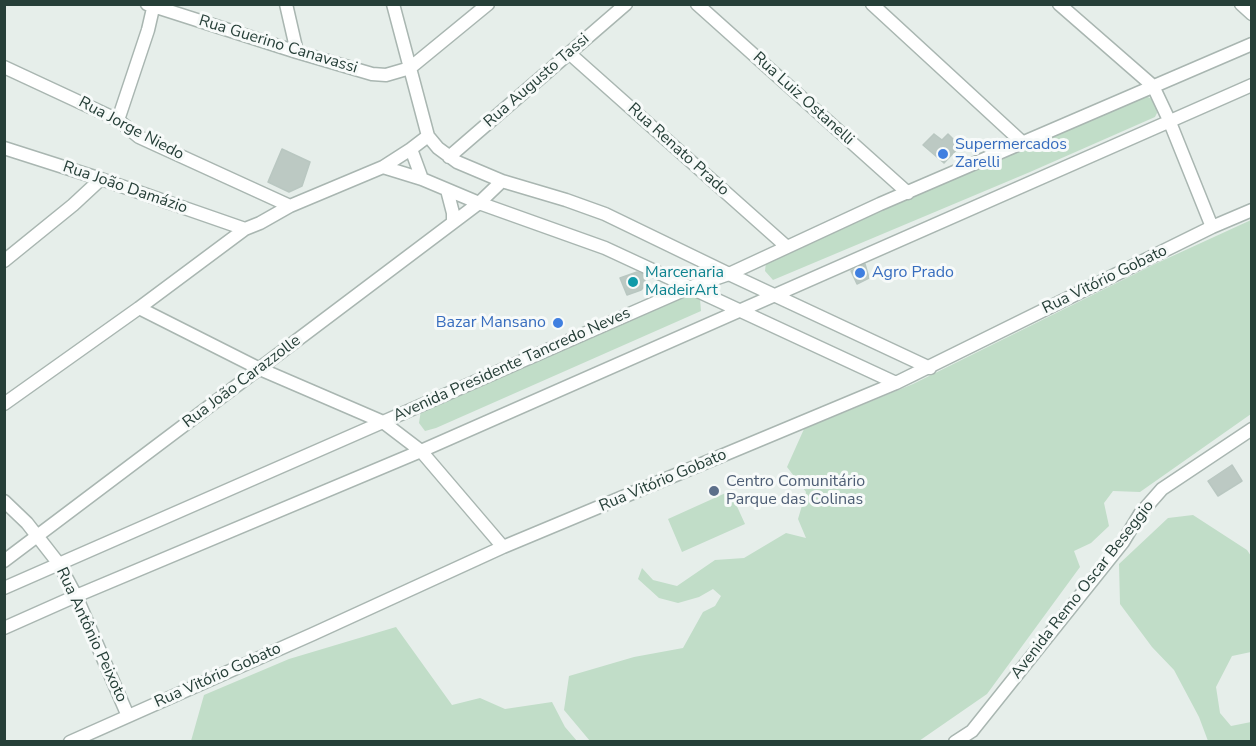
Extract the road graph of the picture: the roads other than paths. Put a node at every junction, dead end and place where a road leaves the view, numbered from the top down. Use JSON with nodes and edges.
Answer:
{"nodes":[{"id":1,"x":286,"y":4,"type":"edge"},
{"id":2,"x":393,"y":4,"type":"edge"},
{"id":3,"x":488,"y":4,"type":"edge"},
{"id":4,"x":626,"y":4,"type":"edge"},
{"id":5,"x":697,"y":4,"type":"edge"},
{"id":6,"x":872,"y":4,"type":"edge"},
{"id":7,"x":1059,"y":4,"type":"edge"},
{"id":8,"x":1241,"y":4,"type":"edge"},
{"id":9,"x":152,"y":5,"type":"edge"},
{"id":10,"x":1251,"y":14,"type":"edge"},
{"id":11,"x":1251,"y":44,"type":"edge"},
{"id":12,"x":297,"y":52,"type":"junction"},
{"id":13,"x":569,"y":54,"type":"junction"},
{"id":14,"x":4,"y":68,"type":"edge"},
{"id":15,"x":410,"y":68,"type":"junction"},
{"id":16,"x":1251,"y":85,"type":"edge"},
{"id":17,"x":1153,"y":86,"type":"junction"},
{"id":18,"x":118,"y":120,"type":"junction"},
{"id":19,"x":1170,"y":120,"type":"junction"},
{"id":20,"x":428,"y":136,"type":"junction"},
{"id":21,"x":1023,"y":143,"type":"junction"},
{"id":22,"x":4,"y":148,"type":"edge"},
{"id":23,"x":411,"y":149,"type":"junction"},
{"id":24,"x":449,"y":157,"type":"junction"},
{"id":25,"x":383,"y":166,"type":"junction"},
{"id":26,"x":101,"y":178,"type":"junction"},
{"id":27,"x":423,"y":179,"type":"junction"},
{"id":28,"x":502,"y":182,"type":"junction"},
{"id":29,"x":447,"y":190,"type":"junction"},
{"id":30,"x":908,"y":193,"type":"junction"},
{"id":31,"x":479,"y":203,"type":"junction"},
{"id":32,"x":290,"y":206,"type":"junction"},
{"id":33,"x":1251,"y":210,"type":"edge"},
{"id":34,"x":453,"y":222,"type":"junction"},
{"id":35,"x":1212,"y":227,"type":"junction"},
{"id":36,"x":245,"y":229,"type":"junction"},
{"id":37,"x":787,"y":247,"type":"junction"},
{"id":38,"x":4,"y":261,"type":"edge"},
{"id":39,"x":729,"y":274,"type":"junction"},
{"id":40,"x":690,"y":287,"type":"junction"},
{"id":41,"x":776,"y":295,"type":"junction"},
{"id":42,"x":139,"y":308,"type":"junction"},
{"id":43,"x":739,"y":311,"type":"junction"},
{"id":44,"x":930,"y":368,"type":"junction"},
{"id":45,"x":260,"y":369,"type":"junction"},
{"id":46,"x":896,"y":383,"type":"junction"},
{"id":47,"x":4,"y":404,"type":"edge"},
{"id":48,"x":383,"y":422,"type":"junction"},
{"id":49,"x":1251,"y":429,"type":"edge"},
{"id":50,"x":421,"y":451,"type":"junction"},
{"id":51,"x":4,"y":501,"type":"edge"},
{"id":52,"x":37,"y":536,"type":"junction"},
{"id":53,"x":503,"y":547,"type":"junction"},
{"id":54,"x":4,"y":561,"type":"edge"},
{"id":55,"x":59,"y":564,"type":"junction"},
{"id":56,"x":4,"y":588,"type":"edge"},
{"id":57,"x":76,"y":596,"type":"junction"},
{"id":58,"x":4,"y":628,"type":"edge"},
{"id":59,"x":128,"y":716,"type":"junction"},
{"id":60,"x":70,"y":741,"type":"edge"},
{"id":61,"x":955,"y":741,"type":"edge"}],
"edges":[{"from":1,"to":12,"type":"street"},
{"from":2,"to":15,"type":"street"},
{"from":3,"to":15,"type":"street"},
{"from":4,"to":13,"type":"street","name":"Rua Augusto Tassi"},
{"from":5,"to":30,"type":"street","name":"Rua Luiz Ostanelli"},
{"from":6,"to":21,"type":"street"},
{"from":7,"to":17,"type":"street"},
{"from":8,"to":10,"type":"street"},
{"from":9,"to":12,"type":"street","name":"Rua Guerino Canavassi"},
{"from":9,"to":18,"type":"street"},
{"from":11,"to":17,"type":"street","name":"Avenida Presidente Tancredo Neves"},
{"from":12,"to":15,"type":"street","name":"Rua Guerino Canavassi"},
{"from":13,"to":24,"type":"street","name":"Rua Augusto Tassi"},
{"from":13,"to":37,"type":"street","name":"Rua Renato Prado"},
{"from":14,"to":18,"type":"street","name":"Rua Jorge Niedo"},
{"from":15,"to":20,"type":"street"},
{"from":16,"to":19,"type":"street"},
{"from":17,"to":19,"type":"street"},
{"from":17,"to":21,"type":"street","name":"Avenida Presidente Tancredo Neves"},
{"from":18,"to":32,"type":"street","name":"Rua Jorge Niedo"},
{"from":19,"to":35,"type":"street"},
{"from":19,"to":41,"type":"street"},
{"from":20,"to":23,"type":"street"},
{"from":20,"to":24,"type":"street"},
{"from":21,"to":30,"type":"street","name":"Avenida Presidente Tancredo Neves"},
{"from":22,"to":26,"type":"street","name":"Rua João Damázio"},
{"from":23,"to":25,"type":"street"},
{"from":23,"to":27,"type":"street"},
{"from":24,"to":28,"type":"street"},
{"from":25,"to":27,"type":"street"},
{"from":25,"to":32,"type":"street"},
{"from":26,"to":36,"type":"street","name":"Rua João Damázio"},
{"from":26,"to":38,"type":"street"},
{"from":27,"to":29,"type":"street"},
{"from":28,"to":31,"type":"street","name":"Rua João Carazzolle"},
{"from":28,"to":39,"type":"street"},
{"from":29,"to":31,"type":"street"},
{"from":29,"to":34,"type":"street"},
{"from":30,"to":37,"type":"street","name":"Avenida Presidente Tancredo Neves"},
{"from":31,"to":34,"type":"street","name":"Rua João Carazzolle"},
{"from":31,"to":40,"type":"street"},
{"from":32,"to":36,"type":"street"},
{"from":33,"to":35,"type":"street","name":"Rua Vitório Gobato"},
{"from":34,"to":45,"type":"street","name":"Rua João Carazzolle"},
{"from":35,"to":44,"type":"street","name":"Rua Vitório Gobato"},
{"from":36,"to":42,"type":"street"},
{"from":37,"to":39,"type":"street","name":"Avenida Presidente Tancredo Neves"},
{"from":39,"to":40,"type":"street","name":"Avenida Presidente Tancredo Neves"},
{"from":39,"to":41,"type":"street"},
{"from":40,"to":43,"type":"street"},
{"from":40,"to":48,"type":"street","name":"Avenida Presidente Tancredo Neves"},
{"from":41,"to":43,"type":"street"},
{"from":41,"to":44,"type":"street"},
{"from":42,"to":45,"type":"street"},
{"from":42,"to":47,"type":"street"},
{"from":43,"to":46,"type":"street"},
{"from":43,"to":50,"type":"street"},
{"from":44,"to":46,"type":"street","name":"Rua Vitório Gobato"},
{"from":45,"to":48,"type":"street"},
{"from":45,"to":52,"type":"street","name":"Rua João Carazzolle"},
{"from":46,"to":53,"type":"street","name":"Rua Vitório Gobato"},
{"from":48,"to":50,"type":"street"},
{"from":48,"to":55,"type":"street","name":"Avenida Presidente Tancredo Neves"},
{"from":49,"to":61,"type":"street","name":"Avenida Remo Oscar Beseggio"},
{"from":50,"to":53,"type":"street"},
{"from":50,"to":57,"type":"street"},
{"from":51,"to":52,"type":"street","name":"Rua Antônio Peixoto"},
{"from":52,"to":54,"type":"street","name":"Rua João Carazzolle"},
{"from":52,"to":55,"type":"street","name":"Rua Antônio Peixoto"},
{"from":53,"to":59,"type":"street","name":"Rua Vitório Gobato"},
{"from":55,"to":56,"type":"street","name":"Avenida Presidente Tancredo Neves"},
{"from":55,"to":57,"type":"street","name":"Rua Antônio Peixoto"},
{"from":57,"to":58,"type":"street"},
{"from":57,"to":59,"type":"street","name":"Rua Antônio Peixoto"},
{"from":59,"to":60,"type":"street","name":"Rua Vitório Gobato"}]}
